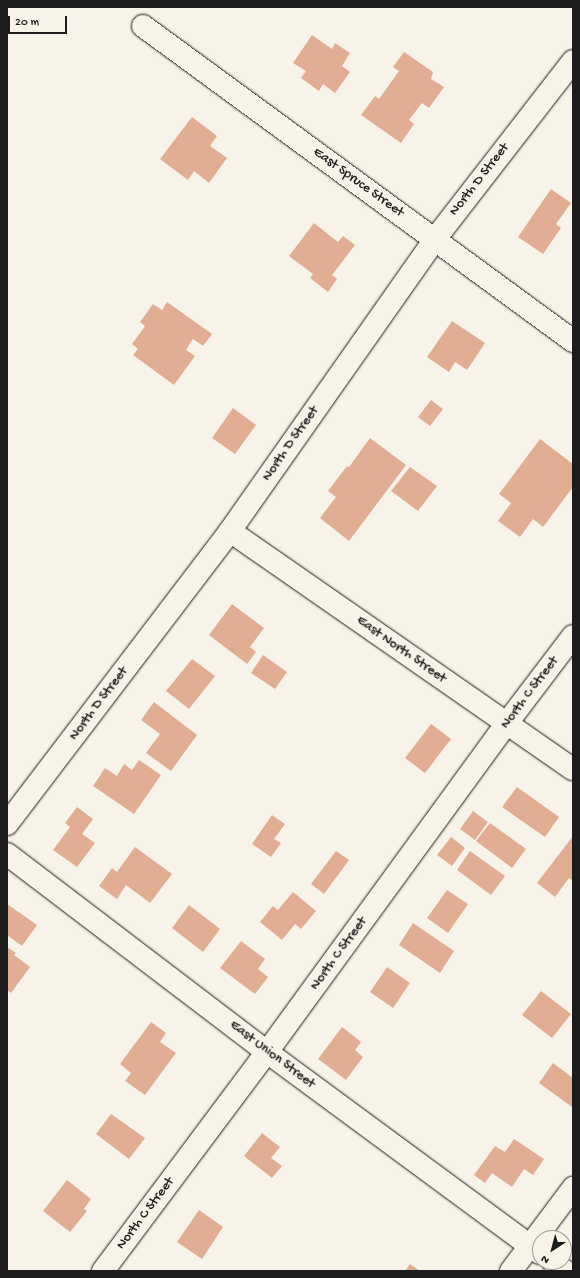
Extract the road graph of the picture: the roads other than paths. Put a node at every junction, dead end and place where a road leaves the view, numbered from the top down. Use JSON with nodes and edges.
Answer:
{"nodes":[{"id":1,"x":143,"y":26,"type":"dead end"},
{"id":2,"x":573,"y":61,"type":"edge"},
{"id":3,"x":435,"y":239,"type":"junction"},
{"id":4,"x":573,"y":341,"type":"edge"},
{"id":5,"x":230,"y":531,"type":"junction"},
{"id":6,"x":573,"y":636,"type":"edge"},
{"id":7,"x":507,"y":723,"type":"junction"},
{"id":8,"x":573,"y":769,"type":"edge"},
{"id":9,"x":7,"y":824,"type":"edge"},
{"id":10,"x":7,"y":854,"type":"edge"},
{"id":11,"x":267,"y":1052,"type":"junction"},
{"id":12,"x":573,"y":1188,"type":"edge"},
{"id":13,"x":547,"y":1230,"type":"edge"},
{"id":14,"x":532,"y":1247,"type":"edge"},
{"id":15,"x":532,"y":1252,"type":"edge"},
{"id":16,"x":103,"y":1271,"type":"edge"},
{"id":17,"x":511,"y":1271,"type":"edge"}],
"edges":[{"from":1,"to":3,"type":"street","name":"East Spruce Street"},
{"from":2,"to":3,"type":"street","name":"North D Street"},
{"from":3,"to":4,"type":"street","name":"East Spruce Street"},
{"from":3,"to":5,"type":"street","name":"North D Street"},
{"from":5,"to":7,"type":"street","name":"East North Street"},
{"from":5,"to":9,"type":"street","name":"North D Street"},
{"from":6,"to":7,"type":"street","name":"North C Street"},
{"from":7,"to":8,"type":"street","name":"East North Street"},
{"from":7,"to":11,"type":"street","name":"North C Street"},
{"from":10,"to":11,"type":"street","name":"East Union Street"},
{"from":11,"to":14,"type":"street","name":"East Union Street"},
{"from":11,"to":16,"type":"street","name":"North C Street"},
{"from":12,"to":13,"type":"street"},
{"from":15,"to":17,"type":"street"}]}
